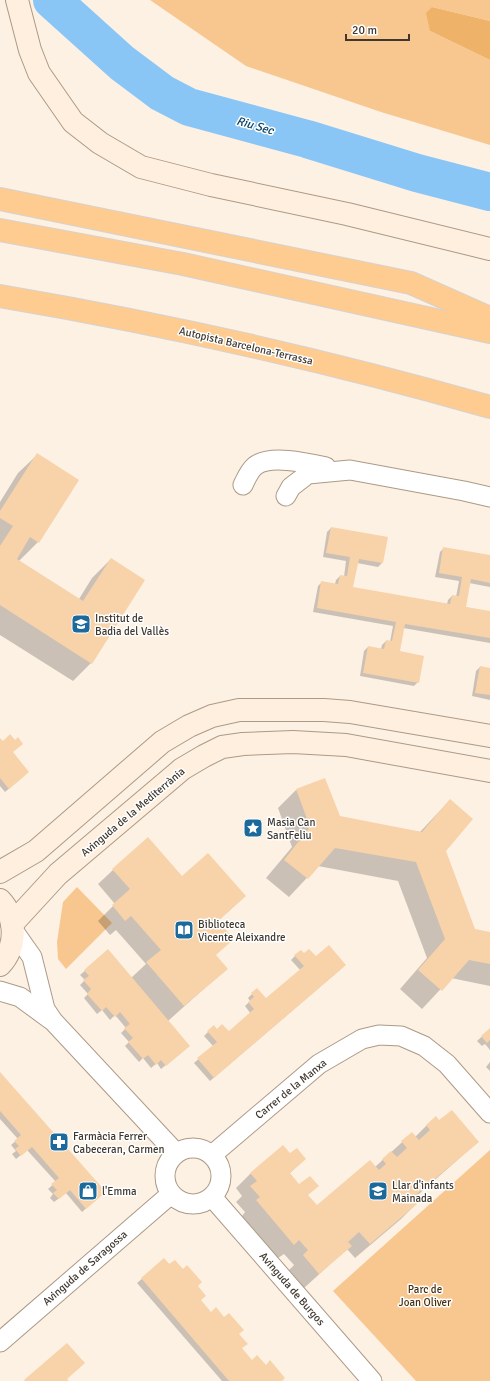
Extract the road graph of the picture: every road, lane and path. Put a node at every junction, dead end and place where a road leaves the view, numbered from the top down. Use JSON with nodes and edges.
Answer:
{"nodes":[{"id":1,"x":17,"y":0,"type":"edge"},
{"id":2,"x":0,"y":199,"type":"edge"},
{"id":3,"x":0,"y":230,"type":"edge"},
{"id":4,"x":490,"y":249,"type":"edge"},
{"id":5,"x":0,"y":296,"type":"edge"},
{"id":6,"x":490,"y":318,"type":"edge"},
{"id":7,"x":490,"y":332,"type":"edge"},
{"id":8,"x":490,"y":407,"type":"edge"},
{"id":9,"x":350,"y":470,"type":"junction"},
{"id":10,"x":243,"y":485,"type":"dead end"},
{"id":11,"x":286,"y":496,"type":"dead end"},
{"id":12,"x":490,"y":497,"type":"edge"},
{"id":13,"x":490,"y":736,"type":"edge"},
{"id":14,"x":490,"y":771,"type":"edge"},
{"id":15,"x":0,"y":872,"type":"edge"},
{"id":16,"x":0,"y":900,"type":"edge"},
{"id":17,"x":13,"y":927,"type":"junction"},
{"id":18,"x":0,"y":965,"type":"edge"},
{"id":19,"x":0,"y":991,"type":"edge"},
{"id":20,"x":53,"y":1021,"type":"junction"},
{"id":21,"x":490,"y":1113,"type":"edge"},
{"id":22,"x":176,"y":1153,"type":"junction"},
{"id":23,"x":212,"y":1155,"type":"junction"},
{"id":24,"x":171,"y":1194,"type":"junction"},
{"id":25,"x":212,"y":1197,"type":"junction"},
{"id":26,"x":0,"y":1342,"type":"edge"},
{"id":27,"x":372,"y":1381,"type":"edge"}],
"edges":[{"from":1,"to":4,"type":"street"},
{"from":2,"to":6,"type":"highway"},
{"from":3,"to":7,"type":"highway"},
{"from":5,"to":8,"type":"highway","name":"Autopista Barcelona-Terrassa"},
{"from":9,"to":10,"type":"street"},
{"from":9,"to":11,"type":"street"},
{"from":9,"to":12,"type":"street"},
{"from":13,"to":15,"type":"street"},
{"from":14,"to":17,"type":"street","name":"Avinguda de la Mediterrània"},
{"from":16,"to":17,"type":"street"},
{"from":17,"to":18,"type":"street"},
{"from":17,"to":20,"type":"street"},
{"from":19,"to":20,"type":"street"},
{"from":20,"to":22,"type":"street"},
{"from":21,"to":23,"type":"street","name":"Carrer de la Manxa"},
{"from":22,"to":23,"type":"street"},
{"from":22,"to":24,"type":"street"},
{"from":23,"to":25,"type":"street"},
{"from":24,"to":25,"type":"street"},
{"from":24,"to":26,"type":"street","name":"Avinguda de Saragossa"},
{"from":25,"to":27,"type":"street","name":"Avinguda de Burgos"}]}
